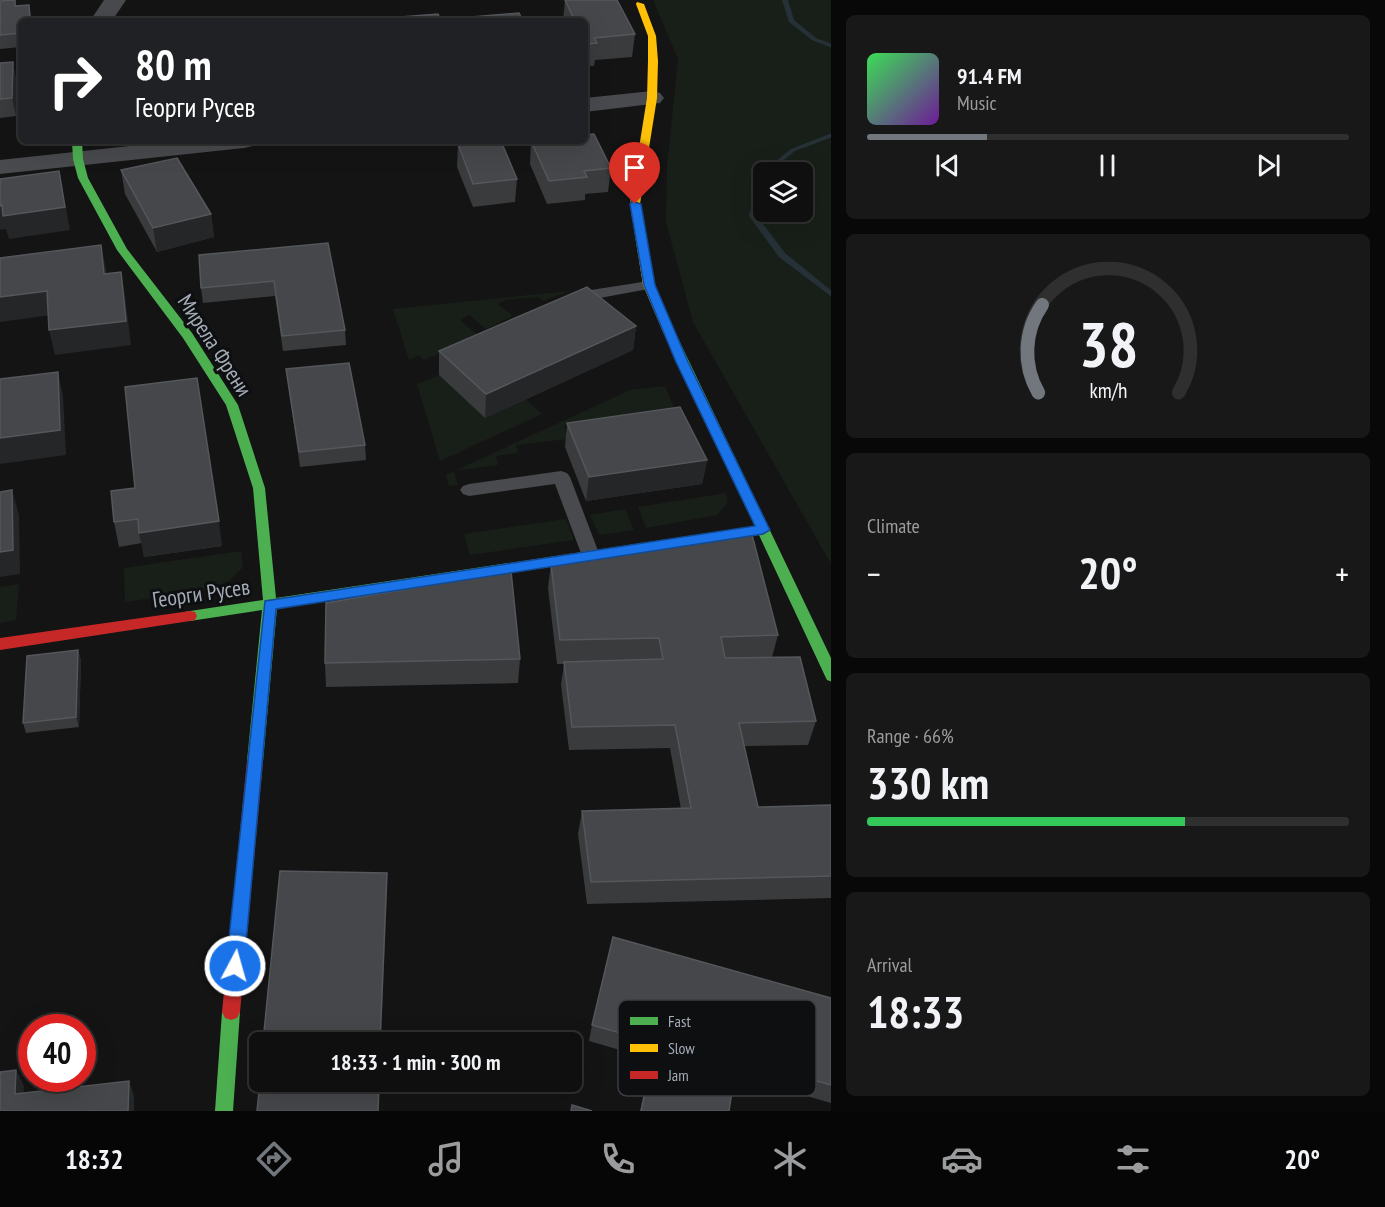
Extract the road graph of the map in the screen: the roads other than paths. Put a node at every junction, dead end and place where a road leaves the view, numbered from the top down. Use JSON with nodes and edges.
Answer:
{"nodes":[{"id":1,"x":115,"y":0,"type":"edge"},
{"id":2,"x":640,"y":4,"type":"dead end"},
{"id":3,"x":102,"y":18,"type":"edge"},
{"id":4,"x":652,"y":98,"type":"junction"},
{"id":5,"x":588,"y":105,"type":"edge"},
{"id":6,"x":189,"y":144,"type":"edge"},
{"id":7,"x":78,"y":150,"type":"edge"},
{"id":8,"x":0,"y":166,"type":"edge"},
{"id":9,"x":649,"y":285,"type":"junction"},
{"id":10,"x":578,"y":297,"type":"edge"},
{"id":11,"x":469,"y":490,"type":"dead end"},
{"id":12,"x":763,"y":530,"type":"junction"},
{"id":13,"x":591,"y":556,"type":"junction"},
{"id":14,"x":270,"y":604,"type":"junction"},
{"id":15,"x":0,"y":644,"type":"edge"},
{"id":16,"x":831,"y":676,"type":"edge"},
{"id":17,"x":224,"y":1111,"type":"edge"}],
"edges":[{"from":1,"to":3,"type":"street"},
{"from":2,"to":4,"type":"street"},
{"from":4,"to":5,"type":"street"},
{"from":4,"to":9,"type":"street"},
{"from":6,"to":7,"type":"street"},
{"from":7,"to":8,"type":"street"},
{"from":7,"to":14,"type":"street","name":"Мирела Френи"},
{"from":9,"to":10,"type":"lane"},
{"from":9,"to":12,"type":"street"},
{"from":11,"to":13,"type":"lane"},
{"from":12,"to":13,"type":"street","name":"Георги Русев"},
{"from":12,"to":16,"type":"street"},
{"from":13,"to":14,"type":"street","name":"Георги Русев"},
{"from":14,"to":15,"type":"street","name":"Георги Русев"},
{"from":14,"to":17,"type":"street","name":"Мирела Френи"}]}
